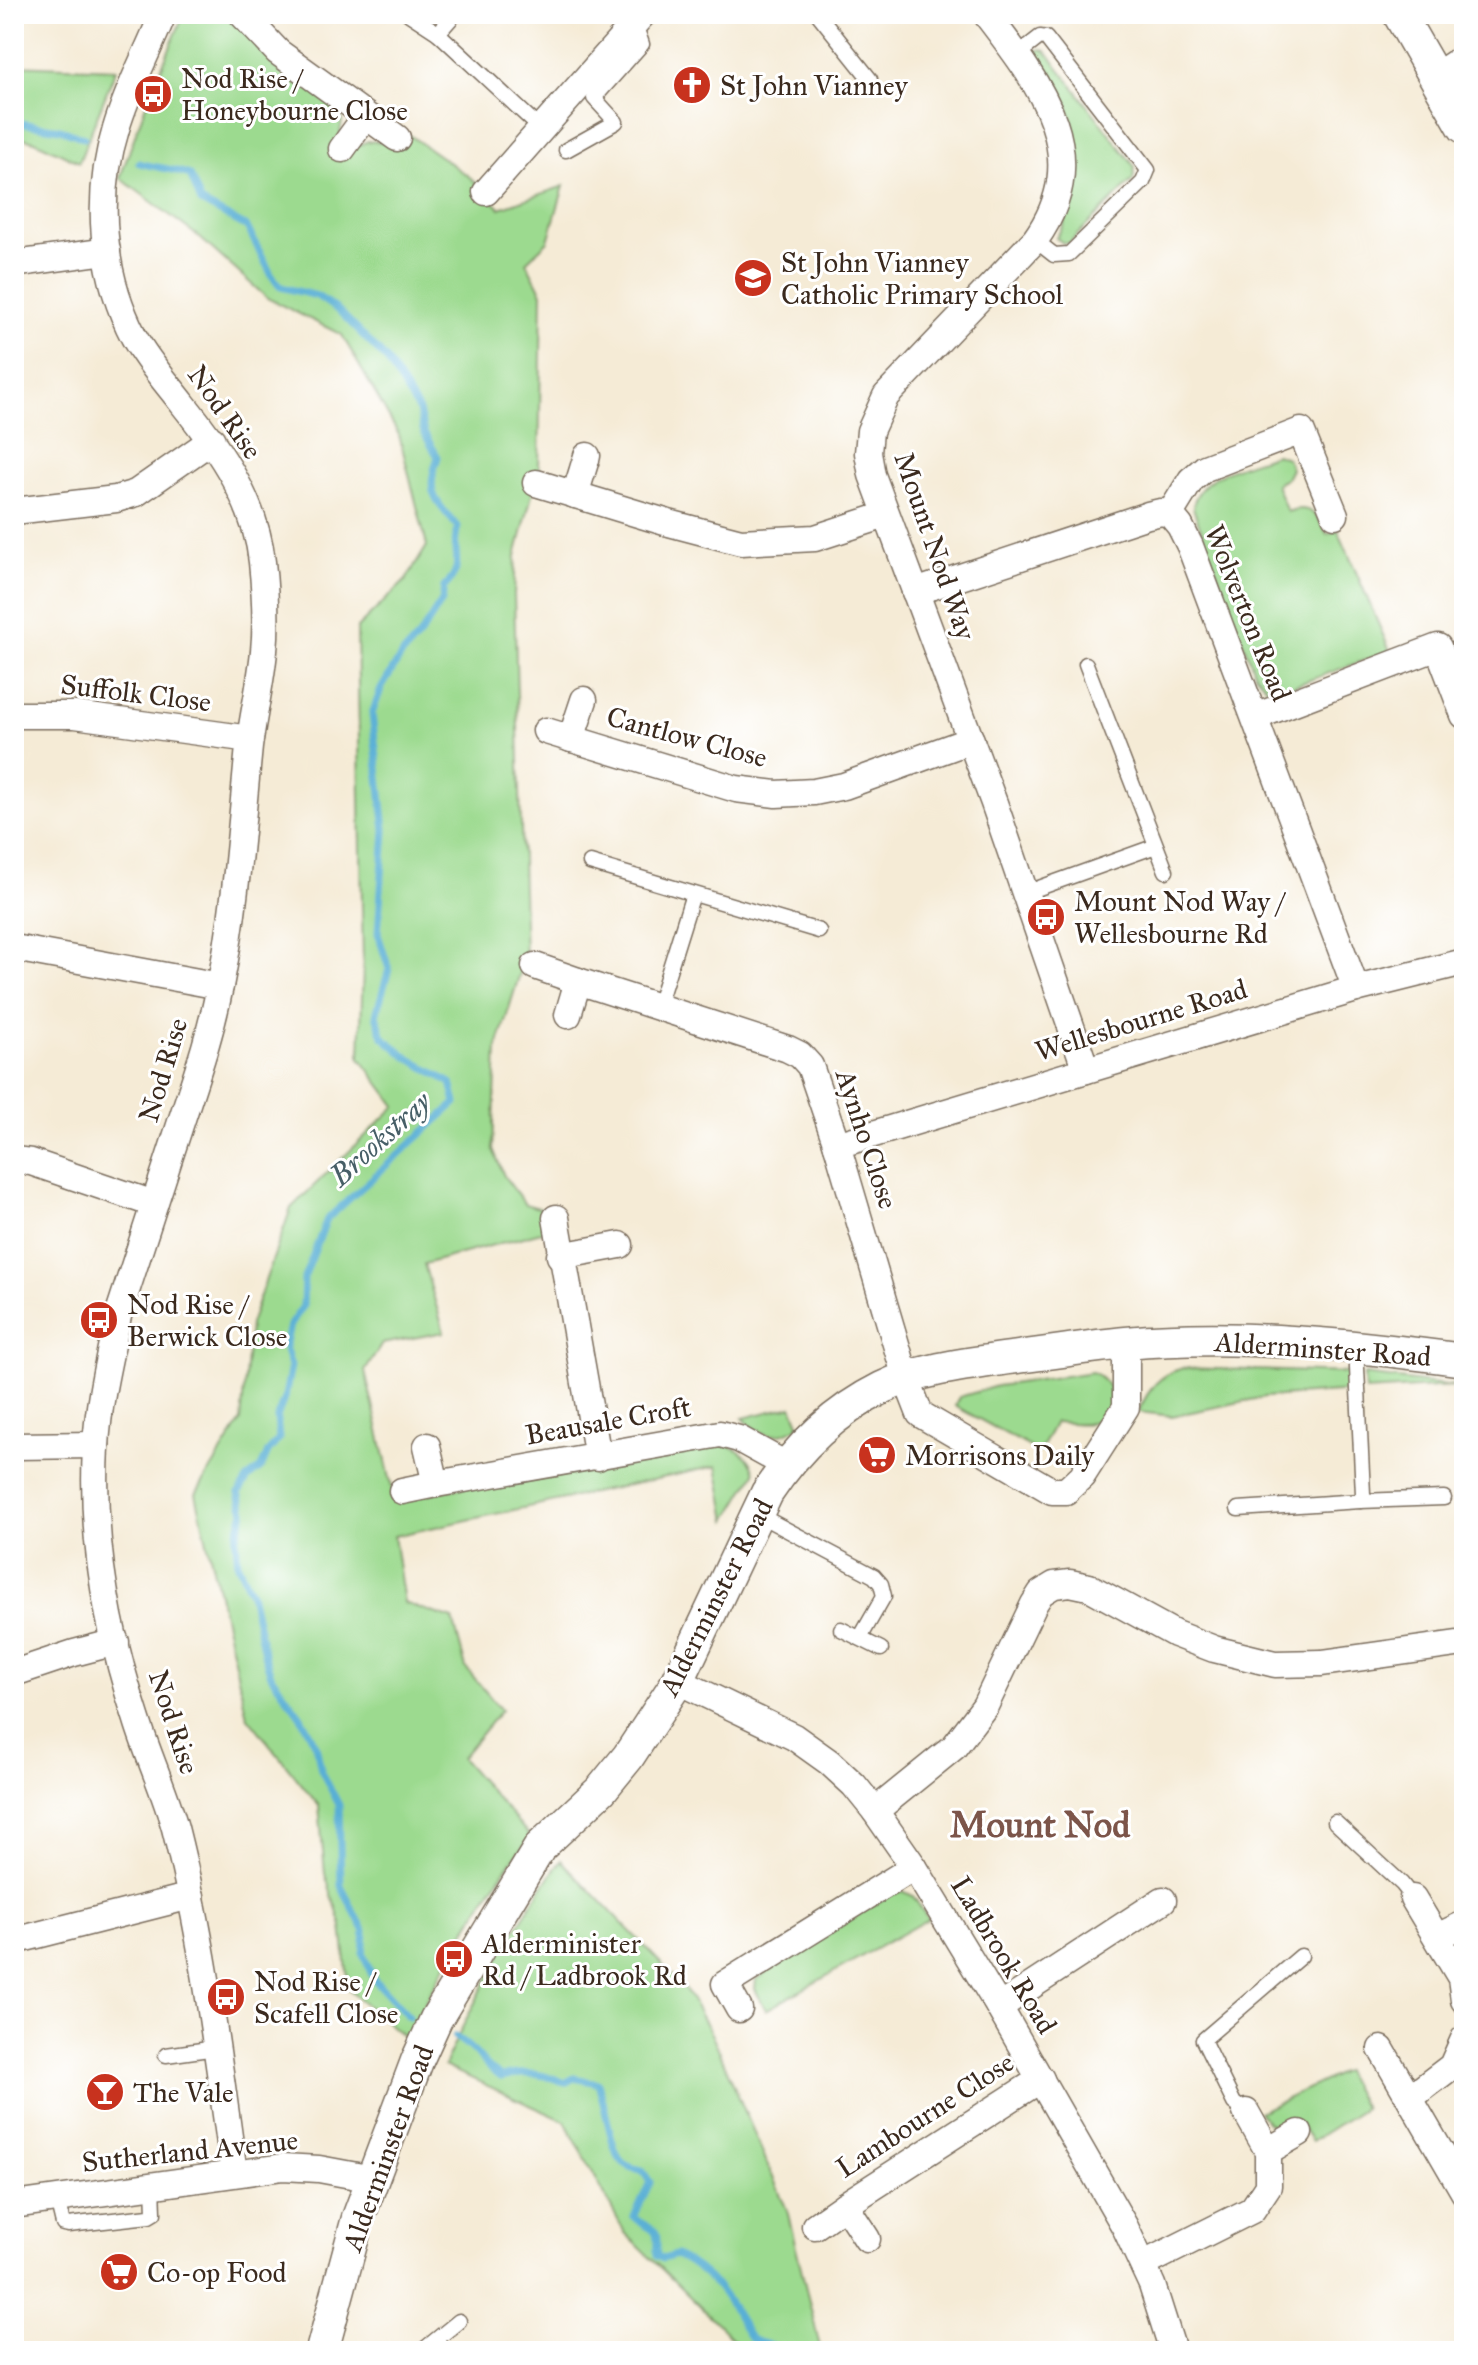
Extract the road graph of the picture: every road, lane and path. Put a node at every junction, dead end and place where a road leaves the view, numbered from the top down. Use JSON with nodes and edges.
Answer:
{"nodes":[{"id":1,"x":163,"y":14,"type":"edge"},
{"id":2,"x":242,"y":14,"type":"edge"},
{"id":3,"x":409,"y":14,"type":"edge"},
{"id":4,"x":455,"y":14,"type":"edge"},
{"id":5,"x":818,"y":14,"type":"edge"},
{"id":6,"x":986,"y":14,"type":"edge"},
{"id":7,"x":1399,"y":14,"type":"edge"},
{"id":8,"x":639,"y":19,"type":"edge"},
{"id":9,"x":438,"y":33,"type":"junction"},
{"id":10,"x":1017,"y":55,"type":"junction"},
{"id":11,"x":1464,"y":57,"type":"edge"},
{"id":12,"x":1436,"y":76,"type":"junction"},
{"id":13,"x":870,"y":79,"type":"dead end"},
{"id":14,"x":366,"y":116,"type":"junction"},
{"id":15,"x":1464,"y":127,"type":"edge"},
{"id":16,"x":540,"y":128,"type":"junction"},
{"id":17,"x":397,"y":138,"type":"dead end"},
{"id":18,"x":342,"y":149,"type":"dead end"},
{"id":19,"x":566,"y":150,"type":"dead end"},
{"id":20,"x":486,"y":192,"type":"dead end"},
{"id":21,"x":1035,"y":240,"type":"junction"},
{"id":22,"x":107,"y":251,"type":"junction"},
{"id":23,"x":14,"y":264,"type":"edge"},
{"id":24,"x":212,"y":440,"type":"junction"},
{"id":25,"x":587,"y":456,"type":"dead end"},
{"id":26,"x":536,"y":483,"type":"dead end"},
{"id":27,"x":575,"y":495,"type":"junction"},
{"id":28,"x":14,"y":511,"type":"edge"},
{"id":29,"x":1170,"y":514,"type":"junction"},
{"id":30,"x":886,"y":515,"type":"junction"},
{"id":31,"x":1335,"y":515,"type":"dead end"},
{"id":32,"x":915,"y":592,"type":"junction"},
{"id":33,"x":1086,"y":664,"type":"dead end"},
{"id":34,"x":584,"y":700,"type":"dead end"},
{"id":35,"x":14,"y":715,"type":"edge"},
{"id":36,"x":1464,"y":715,"type":"edge"},
{"id":37,"x":1255,"y":717,"type":"junction"},
{"id":38,"x":546,"y":731,"type":"dead end"},
{"id":39,"x":250,"y":739,"type":"junction"},
{"id":40,"x":571,"y":739,"type":"junction"},
{"id":41,"x":971,"y":740,"type":"junction"},
{"id":42,"x":1156,"y":846,"type":"junction"},
{"id":43,"x":590,"y":863,"type":"dead end"},
{"id":44,"x":1166,"y":871,"type":"dead end"},
{"id":45,"x":1025,"y":893,"type":"junction"},
{"id":46,"x":693,"y":894,"type":"junction"},
{"id":47,"x":819,"y":931,"type":"dead end"},
{"id":48,"x":14,"y":948,"type":"edge"},
{"id":49,"x":1464,"y":962,"type":"edge"},
{"id":50,"x":535,"y":966,"type":"dead end"},
{"id":51,"x":578,"y":981,"type":"junction"},
{"id":52,"x":220,"y":986,"type":"junction"},
{"id":53,"x":1356,"y":989,"type":"junction"},
{"id":54,"x":658,"y":1006,"type":"junction"},
{"id":55,"x":568,"y":1015,"type":"dead end"},
{"id":56,"x":1086,"y":1070,"type":"junction"},
{"id":57,"x":837,"y":1145,"type":"junction"},
{"id":58,"x":14,"y":1160,"type":"edge"},
{"id":59,"x":154,"y":1204,"type":"junction"},
{"id":60,"x":556,"y":1218,"type":"dead end"},
{"id":61,"x":620,"y":1245,"type":"dead end"},
{"id":62,"x":560,"y":1256,"type":"junction"},
{"id":63,"x":1126,"y":1343,"type":"junction"},
{"id":64,"x":1356,"y":1347,"type":"junction"},
{"id":65,"x":1464,"y":1360,"type":"edge"},
{"id":66,"x":906,"y":1378,"type":"junction"},
{"id":67,"x":96,"y":1445,"type":"junction"},
{"id":68,"x":14,"y":1446,"type":"edge"},
{"id":69,"x":427,"y":1446,"type":"dead end"},
{"id":70,"x":598,"y":1457,"type":"junction"},
{"id":71,"x":786,"y":1465,"type":"junction"},
{"id":72,"x":436,"y":1484,"type":"junction"},
{"id":73,"x":402,"y":1491,"type":"dead end"},
{"id":74,"x":1444,"y":1498,"type":"dead end"},
{"id":75,"x":1360,"y":1501,"type":"junction"},
{"id":76,"x":1238,"y":1509,"type":"dead end"},
{"id":77,"x":756,"y":1513,"type":"junction"},
{"id":78,"x":841,"y":1629,"type":"dead end"},
{"id":79,"x":860,"y":1638,"type":"junction"},
{"id":80,"x":116,"y":1642,"type":"junction"},
{"id":81,"x":1464,"y":1643,"type":"edge"},
{"id":82,"x":881,"y":1649,"type":"dead end"},
{"id":83,"x":14,"y":1673,"type":"edge"},
{"id":84,"x":678,"y":1681,"type":"junction"},
{"id":85,"x":875,"y":1811,"type":"junction"},
{"id":86,"x":1335,"y":1822,"type":"dead end"},
{"id":87,"x":914,"y":1867,"type":"junction"},
{"id":88,"x":191,"y":1896,"type":"junction"},
{"id":89,"x":1413,"y":1898,"type":"joint"},
{"id":90,"x":1163,"y":1900,"type":"dead end"},
{"id":91,"x":1464,"y":1924,"type":"edge"},
{"id":92,"x":1437,"y":1937,"type":"junction"},
{"id":93,"x":14,"y":1941,"type":"edge"},
{"id":94,"x":1301,"y":1956,"type":"dead end"},
{"id":95,"x":1464,"y":2000,"type":"edge"},
{"id":96,"x":999,"y":2007,"type":"junction"},
{"id":97,"x":739,"y":2009,"type":"dead end"},
{"id":98,"x":1464,"y":2039,"type":"edge"},
{"id":99,"x":216,"y":2048,"type":"junction"},
{"id":100,"x":1381,"y":2049,"type":"dead end"},
{"id":101,"x":166,"y":2055,"type":"dead end"},
{"id":102,"x":1041,"y":2079,"type":"junction"},
{"id":103,"x":1410,"y":2098,"type":"junction"},
{"id":104,"x":1246,"y":2112,"type":"joint"},
{"id":105,"x":1299,"y":2133,"type":"dead end"},
{"id":106,"x":1268,"y":2151,"type":"junction"},
{"id":107,"x":234,"y":2173,"type":"junction"},
{"id":108,"x":373,"y":2179,"type":"junction"},
{"id":109,"x":1464,"y":2192,"type":"edge"},
{"id":110,"x":14,"y":2205,"type":"edge"},
{"id":111,"x":845,"y":2205,"type":"junction"},
{"id":112,"x":815,"y":2226,"type":"dead end"},
{"id":113,"x":867,"y":2239,"type":"dead end"},
{"id":114,"x":1144,"y":2264,"type":"junction"},
{"id":115,"x":459,"y":2321,"type":"dead end"},
{"id":116,"x":322,"y":2351,"type":"edge"},
{"id":117,"x":422,"y":2351,"type":"edge"},
{"id":118,"x":1173,"y":2351,"type":"edge"}],
"edges":[{"from":1,"to":22,"type":"street","name":"Nod Rise"},
{"from":2,"to":14,"type":"street"},
{"from":3,"to":9,"type":"lane"},
{"from":4,"to":9,"type":"lane"},
{"from":5,"to":13,"type":"lane"},
{"from":6,"to":10,"type":"street","name":"Mount Nod Way"},
{"from":7,"to":12,"type":"street"},
{"from":8,"to":16,"type":"street"},
{"from":8,"to":19,"type":"lane"},
{"from":9,"to":16,"type":"lane"},
{"from":10,"to":21,"type":"street","name":"Mount Nod Way"},
{"from":10,"to":21,"type":"lane"},
{"from":11,"to":12,"type":"street"},
{"from":12,"to":15,"type":"street"},
{"from":14,"to":17,"type":"street"},
{"from":14,"to":18,"type":"street"},
{"from":16,"to":20,"type":"street"},
{"from":21,"to":30,"type":"street","name":"Mount Nod Way"},
{"from":22,"to":23,"type":"street"},
{"from":22,"to":24,"type":"street","name":"Nod Rise"},
{"from":24,"to":28,"type":"street"},
{"from":24,"to":39,"type":"street","name":"Nod Rise"},
{"from":25,"to":27,"type":"street"},
{"from":26,"to":27,"type":"street"},
{"from":27,"to":30,"type":"street"},
{"from":29,"to":31,"type":"street"},
{"from":29,"to":32,"type":"street","name":"Wolverton Road"},
{"from":29,"to":37,"type":"street","name":"Wolverton Road"},
{"from":30,"to":32,"type":"street","name":"Mount Nod Way"},
{"from":32,"to":41,"type":"street","name":"Mount Nod Way"},
{"from":33,"to":42,"type":"lane"},
{"from":34,"to":40,"type":"street","name":"Cantlow Close"},
{"from":35,"to":39,"type":"street","name":"Suffolk Close"},
{"from":36,"to":37,"type":"street"},
{"from":37,"to":53,"type":"street","name":"Wolverton Road"},
{"from":38,"to":40,"type":"street","name":"Cantlow Close"},
{"from":39,"to":52,"type":"street","name":"Nod Rise"},
{"from":40,"to":41,"type":"street","name":"Cantlow Close"},
{"from":41,"to":45,"type":"street","name":"Mount Nod Way"},
{"from":42,"to":44,"type":"lane"},
{"from":42,"to":45,"type":"lane"},
{"from":43,"to":46,"type":"lane"},
{"from":45,"to":56,"type":"street","name":"Mount Nod Way"},
{"from":46,"to":47,"type":"lane"},
{"from":46,"to":54,"type":"lane"},
{"from":48,"to":52,"type":"street"},
{"from":49,"to":53,"type":"street","name":"Wellesbourne Road"},
{"from":50,"to":51,"type":"street","name":"Aynho Close"},
{"from":51,"to":54,"type":"street","name":"Aynho Close"},
{"from":51,"to":55,"type":"street"},
{"from":52,"to":59,"type":"street","name":"Nod Rise"},
{"from":53,"to":56,"type":"street","name":"Wellesbourne Road"},
{"from":54,"to":57,"type":"street","name":"Aynho Close"},
{"from":56,"to":57,"type":"street","name":"Wellesbourne Road"},
{"from":57,"to":66,"type":"street","name":"Aynho Close"},
{"from":58,"to":59,"type":"street"},
{"from":59,"to":67,"type":"street","name":"Nod Rise"},
{"from":60,"to":62,"type":"street"},
{"from":61,"to":62,"type":"street"},
{"from":62,"to":70,"type":"street"},
{"from":63,"to":64,"type":"street","name":"Alderminster Road"},
{"from":63,"to":66,"type":"street","name":"Alderminster Road"},
{"from":63,"to":66,"type":"street","name":"Aynho Close"},
{"from":64,"to":65,"type":"street","name":"Alderminster Road"},
{"from":64,"to":75,"type":"lane"},
{"from":66,"to":71,"type":"street","name":"Alderminster Road"},
{"from":67,"to":68,"type":"street"},
{"from":67,"to":80,"type":"street","name":"Nod Rise"},
{"from":69,"to":72,"type":"street"},
{"from":70,"to":71,"type":"street","name":"Beausale Croft"},
{"from":70,"to":72,"type":"street","name":"Beausale Croft"},
{"from":71,"to":77,"type":"street","name":"Alderminster Road"},
{"from":72,"to":73,"type":"street","name":"Beausale Croft"},
{"from":74,"to":75,"type":"lane"},
{"from":75,"to":76,"type":"lane"},
{"from":77,"to":79,"type":"lane"},
{"from":77,"to":84,"type":"street","name":"Alderminster Road"},
{"from":78,"to":79,"type":"lane"},
{"from":79,"to":82,"type":"lane"},
{"from":80,"to":83,"type":"street"},
{"from":80,"to":88,"type":"street","name":"Nod Rise"},
{"from":81,"to":85,"type":"street"},
{"from":84,"to":85,"type":"street","name":"Ladbrook Road"},
{"from":84,"to":108,"type":"street","name":"Alderminster Road"},
{"from":85,"to":87,"type":"street","name":"Ladbrook Road"},
{"from":86,"to":89,"type":"lane"},
{"from":87,"to":96,"type":"street","name":"Ladbrook Road"},
{"from":87,"to":97,"type":"street"},
{"from":88,"to":93,"type":"street"},
{"from":88,"to":99,"type":"street","name":"Nod Rise"},
{"from":89,"to":92,"type":"street"},
{"from":90,"to":96,"type":"street"},
{"from":91,"to":92,"type":"street"},
{"from":92,"to":95,"type":"street"},
{"from":94,"to":104,"type":"lane"},
{"from":96,"to":102,"type":"street","name":"Ladbrook Road"},
{"from":98,"to":103,"type":"street"},
{"from":99,"to":101,"type":"lane"},
{"from":99,"to":107,"type":"street","name":"Nod Rise"},
{"from":100,"to":103,"type":"street"},
{"from":102,"to":111,"type":"street","name":"Lambourne Close"},
{"from":102,"to":114,"type":"street","name":"Ladbrook Road"},
{"from":103,"to":109,"type":"street"},
{"from":104,"to":106,"type":"street"},
{"from":105,"to":106,"type":"street"},
{"from":106,"to":114,"type":"street"},
{"from":107,"to":108,"type":"street","name":"Sutherland Avenue"},
{"from":107,"to":110,"type":"street","name":"Sutherland Avenue"},
{"from":108,"to":116,"type":"street","name":"Alderminster Road"},
{"from":111,"to":112,"type":"street","name":"Lambourne Close"},
{"from":111,"to":113,"type":"street","name":"Lambourne Close"},
{"from":114,"to":118,"type":"street","name":"Ladbrook Road"},
{"from":115,"to":117,"type":"lane"}]}
